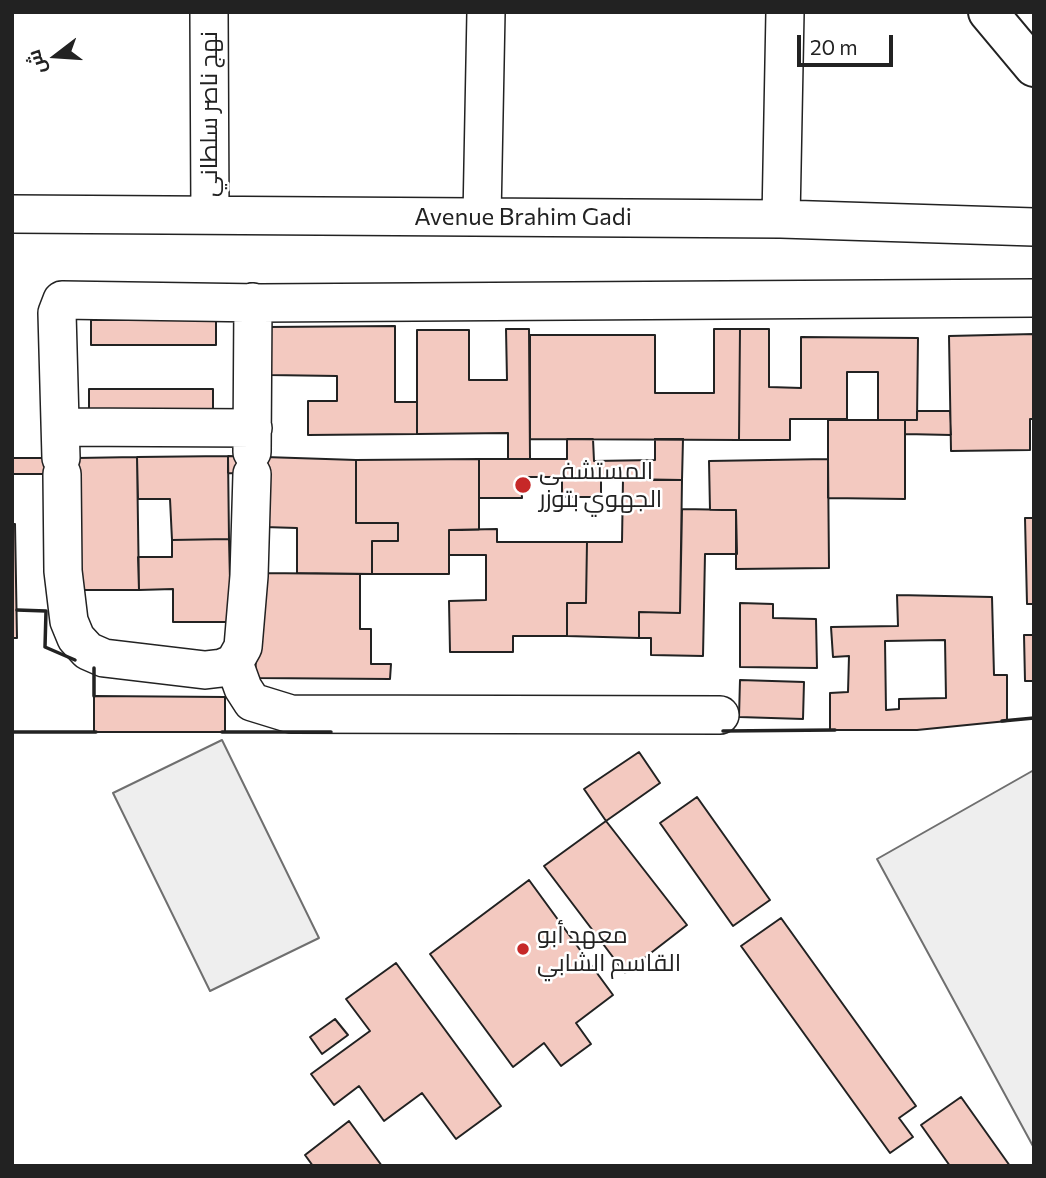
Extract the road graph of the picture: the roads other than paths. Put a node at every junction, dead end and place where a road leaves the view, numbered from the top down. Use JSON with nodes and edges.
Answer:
{"nodes":[{"id":1,"x":209,"y":12,"type":"edge"},
{"id":2,"x":486,"y":12,"type":"edge"},
{"id":3,"x":785,"y":12,"type":"edge"},
{"id":4,"x":988,"y":12,"type":"edge"},
{"id":5,"x":1034,"y":67,"type":"edge"},
{"id":6,"x":12,"y":214,"type":"edge"},
{"id":7,"x":210,"y":215,"type":"junction"},
{"id":8,"x":482,"y":216,"type":"junction"},
{"id":9,"x":781,"y":219,"type":"junction"},
{"id":10,"x":1034,"y":227,"type":"edge"},
{"id":11,"x":1034,"y":298,"type":"edge"},
{"id":12,"x":253,"y":302,"type":"junction"},
{"id":13,"x":61,"y":453,"type":"junction"},
{"id":14,"x":252,"y":453,"type":"junction"},
{"id":15,"x":234,"y":663,"type":"junction"},
{"id":16,"x":720,"y":715,"type":"dead end"}],
"edges":[{"from":1,"to":7,"type":"street","name":"نهج ناصر سلطاني"},
{"from":2,"to":8,"type":"street"},
{"from":3,"to":9,"type":"street"},
{"from":4,"to":5,"type":"main road"},
{"from":6,"to":7,"type":"street","name":"Avenue Brahim Gadi"},
{"from":7,"to":8,"type":"street","name":"Avenue Brahim Gadi"},
{"from":8,"to":9,"type":"street","name":"Avenue Brahim Gadi"},
{"from":9,"to":10,"type":"street","name":"Avenue Brahim Gadi"},
{"from":11,"to":12,"type":"street"},
{"from":12,"to":13,"type":"street"},
{"from":12,"to":14,"type":"street"},
{"from":13,"to":14,"type":"street"},
{"from":13,"to":15,"type":"street"},
{"from":14,"to":15,"type":"street"},
{"from":15,"to":16,"type":"street"}]}
